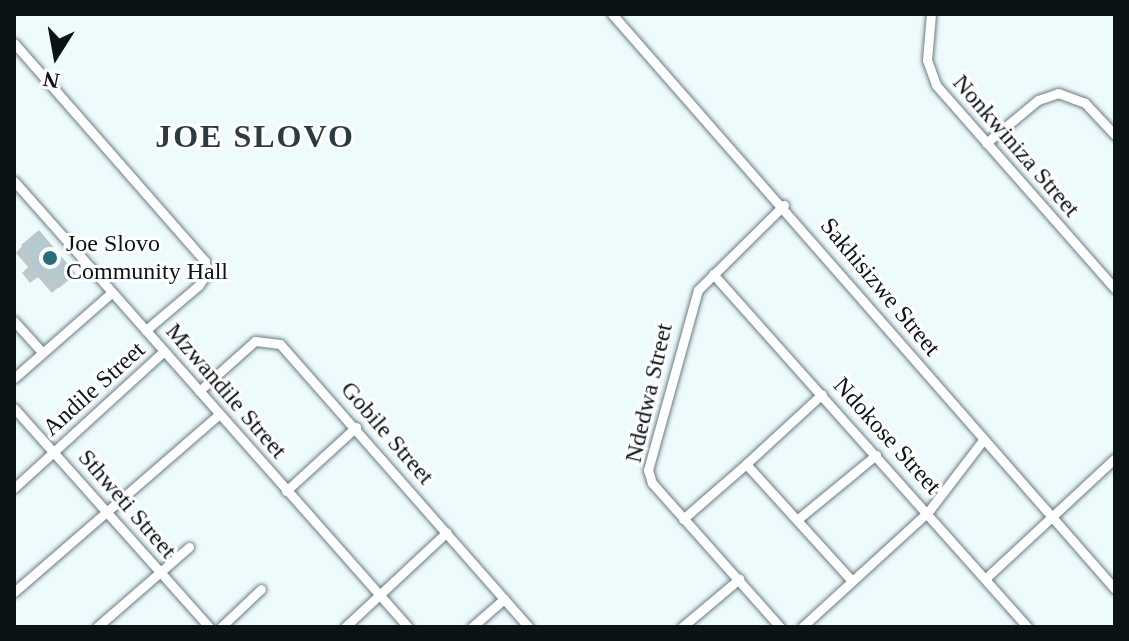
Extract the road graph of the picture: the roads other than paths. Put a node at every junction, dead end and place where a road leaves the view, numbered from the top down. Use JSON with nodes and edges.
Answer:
{"nodes":[{"id":1,"x":612,"y":14,"type":"edge"},
{"id":2,"x":931,"y":14,"type":"edge"},
{"id":3,"x":14,"y":43,"type":"edge"},
{"id":4,"x":1115,"y":135,"type":"edge"},
{"id":5,"x":986,"y":143,"type":"junction"},
{"id":6,"x":14,"y":181,"type":"edge"},
{"id":7,"x":784,"y":205,"type":"junction"},
{"id":8,"x":713,"y":274,"type":"junction"},
{"id":9,"x":1115,"y":289,"type":"edge"},
{"id":10,"x":111,"y":293,"type":"junction"},
{"id":11,"x":14,"y":321,"type":"edge"},
{"id":12,"x":146,"y":330,"type":"junction"},
{"id":13,"x":164,"y":351,"type":"junction"},
{"id":14,"x":42,"y":352,"type":"junction"},
{"id":15,"x":14,"y":378,"type":"edge"},
{"id":16,"x":199,"y":391,"type":"junction"},
{"id":17,"x":822,"y":394,"type":"junction"},
{"id":18,"x":14,"y":408,"type":"edge"},
{"id":19,"x":218,"y":415,"type":"junction"},
{"id":20,"x":356,"y":427,"type":"junction"},
{"id":21,"x":983,"y":440,"type":"junction"},
{"id":22,"x":55,"y":451,"type":"junction"},
{"id":23,"x":876,"y":455,"type":"junction"},
{"id":24,"x":1115,"y":458,"type":"edge"},
{"id":25,"x":746,"y":464,"type":"junction"},
{"id":26,"x":14,"y":488,"type":"edge"},
{"id":27,"x":286,"y":491,"type":"junction"},
{"id":28,"x":107,"y":510,"type":"junction"},
{"id":29,"x":928,"y":512,"type":"junction"},
{"id":30,"x":1051,"y":516,"type":"junction"},
{"id":31,"x":683,"y":519,"type":"junction"},
{"id":32,"x":798,"y":519,"type":"junction"},
{"id":33,"x":447,"y":532,"type":"junction"},
{"id":34,"x":189,"y":547,"type":"dead end"},
{"id":35,"x":160,"y":572,"type":"junction"},
{"id":36,"x":986,"y":578,"type":"junction"},
{"id":37,"x":739,"y":579,"type":"junction"},
{"id":38,"x":852,"y":581,"type":"junction"},
{"id":39,"x":261,"y":589,"type":"dead end"},
{"id":40,"x":1115,"y":589,"type":"edge"},
{"id":41,"x":14,"y":592,"type":"edge"},
{"id":42,"x":379,"y":593,"type":"junction"},
{"id":43,"x":504,"y":599,"type":"junction"},
{"id":44,"x":97,"y":627,"type":"edge"},
{"id":45,"x":209,"y":627,"type":"edge"},
{"id":46,"x":221,"y":627,"type":"edge"},
{"id":47,"x":345,"y":627,"type":"edge"},
{"id":48,"x":408,"y":627,"type":"edge"},
{"id":49,"x":472,"y":627,"type":"edge"},
{"id":50,"x":529,"y":627,"type":"edge"},
{"id":51,"x":682,"y":627,"type":"edge"},
{"id":52,"x":780,"y":627,"type":"edge"},
{"id":53,"x":802,"y":627,"type":"edge"},
{"id":54,"x":1028,"y":627,"type":"edge"}],
"edges":[{"from":1,"to":7,"type":"street","name":"Sakhisizwe Street"},
{"from":2,"to":5,"type":"street","name":"Nonkwiniza Street"},
{"from":3,"to":12,"type":"street"},
{"from":4,"to":5,"type":"street"},
{"from":5,"to":9,"type":"street","name":"Nonkwiniza Street"},
{"from":6,"to":10,"type":"street","name":"Mzwandile Street"},
{"from":7,"to":8,"type":"street","name":"Ndedwa Street"},
{"from":7,"to":21,"type":"street","name":"Sakhisizwe Street"},
{"from":8,"to":17,"type":"street","name":"Ndokose Street"},
{"from":8,"to":31,"type":"street","name":"Ndedwa Street"},
{"from":10,"to":12,"type":"street","name":"Mzwandile Street"},
{"from":10,"to":14,"type":"street"},
{"from":11,"to":14,"type":"street"},
{"from":12,"to":13,"type":"street","name":"Mzwandile Street"},
{"from":13,"to":16,"type":"street","name":"Mzwandile Street"},
{"from":13,"to":22,"type":"street","name":"Andile Street"},
{"from":14,"to":15,"type":"street"},
{"from":16,"to":19,"type":"street","name":"Mzwandile Street"},
{"from":16,"to":20,"type":"street","name":"Gobile Street"},
{"from":17,"to":23,"type":"street","name":"Ndokose Street"},
{"from":17,"to":25,"type":"street"},
{"from":18,"to":22,"type":"street","name":"Sthweti Street"},
{"from":19,"to":27,"type":"street","name":"Mzwandile Street"},
{"from":19,"to":28,"type":"street"},
{"from":20,"to":27,"type":"street"},
{"from":20,"to":33,"type":"street","name":"Gobile Street"},
{"from":21,"to":29,"type":"street"},
{"from":21,"to":30,"type":"street","name":"Sakhisizwe Street"},
{"from":22,"to":26,"type":"street","name":"Andile Street"},
{"from":22,"to":28,"type":"street","name":"Sthweti Street"},
{"from":23,"to":29,"type":"street","name":"Ndokose Street"},
{"from":23,"to":32,"type":"street"},
{"from":24,"to":30,"type":"street"},
{"from":25,"to":31,"type":"street"},
{"from":25,"to":32,"type":"street"},
{"from":27,"to":42,"type":"street","name":"Mzwandile Street"},
{"from":28,"to":35,"type":"street","name":"Sthweti Street"},
{"from":28,"to":41,"type":"street"},
{"from":29,"to":36,"type":"street","name":"Ndokose Street"},
{"from":29,"to":38,"type":"street"},
{"from":30,"to":36,"type":"street"},
{"from":30,"to":40,"type":"street","name":"Sakhisizwe Street"},
{"from":31,"to":37,"type":"street","name":"Ndedwa Street"},
{"from":32,"to":38,"type":"street"},
{"from":33,"to":42,"type":"street"},
{"from":33,"to":43,"type":"street","name":"Gobile Street"},
{"from":34,"to":35,"type":"street"},
{"from":35,"to":44,"type":"street"},
{"from":35,"to":45,"type":"street","name":"Sthweti Street"},
{"from":36,"to":54,"type":"street","name":"Ndokose Street"},
{"from":37,"to":51,"type":"street"},
{"from":37,"to":52,"type":"street","name":"Ndedwa Street"},
{"from":38,"to":53,"type":"street"},
{"from":39,"to":46,"type":"street"},
{"from":42,"to":47,"type":"street"},
{"from":42,"to":48,"type":"street","name":"Mzwandile Street"},
{"from":43,"to":49,"type":"street"},
{"from":43,"to":50,"type":"street","name":"Gobile Street"}]}
